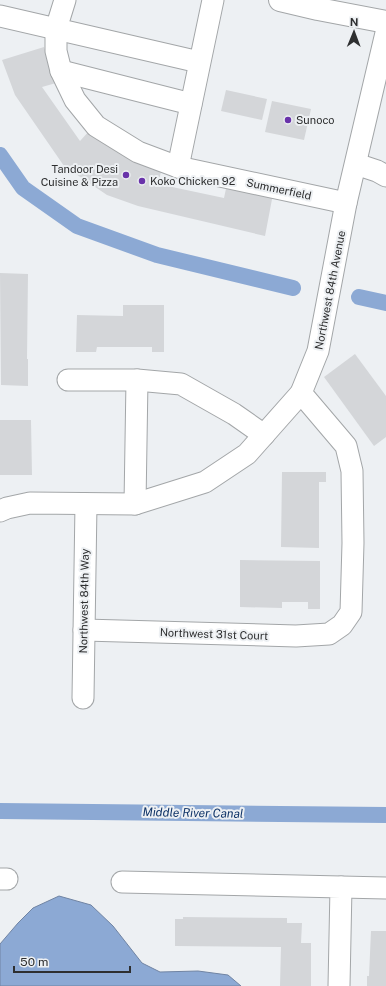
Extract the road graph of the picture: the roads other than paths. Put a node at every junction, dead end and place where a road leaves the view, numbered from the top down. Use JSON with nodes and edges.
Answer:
{"nodes":[{"id":1,"x":65,"y":0,"type":"edge"},
{"id":2,"x":212,"y":0,"type":"edge"},
{"id":3,"x":280,"y":0,"type":"edge"},
{"id":4,"x":0,"y":16,"type":"edge"},
{"id":5,"x":386,"y":22,"type":"edge"},
{"id":6,"x":56,"y":29,"type":"junction"},
{"id":7,"x":386,"y":33,"type":"edge"},
{"id":8,"x":199,"y":62,"type":"junction"},
{"id":9,"x":61,"y":71,"type":"junction"},
{"id":10,"x":191,"y":104,"type":"junction"},
{"id":11,"x":356,"y":164,"type":"junction"},
{"id":12,"x":178,"y":167,"type":"junction"},
{"id":13,"x":386,"y":176,"type":"edge"},
{"id":14,"x":346,"y":203,"type":"junction"},
{"id":15,"x":68,"y":380,"type":"dead end"},
{"id":16,"x":137,"y":380,"type":"junction"},
{"id":17,"x":301,"y":393,"type":"junction"},
{"id":18,"x":264,"y":435,"type":"junction"},
{"id":19,"x":86,"y":504,"type":"junction"},
{"id":20,"x":135,"y":504,"type":"junction"},
{"id":21,"x":0,"y":510,"type":"edge"},
{"id":22,"x":84,"y":630,"type":"junction"},
{"id":23,"x":83,"y":698,"type":"dead end"},
{"id":24,"x":122,"y":882,"type":"dead end"},
{"id":25,"x":342,"y":887,"type":"junction"},
{"id":26,"x":386,"y":888,"type":"edge"},
{"id":27,"x":339,"y":986,"type":"edge"}],
"edges":[{"from":1,"to":6,"type":"street","name":"Summerfield"},
{"from":2,"to":8,"type":"street"},
{"from":3,"to":5,"type":"main road"},
{"from":4,"to":6,"type":"street"},
{"from":6,"to":8,"type":"street"},
{"from":6,"to":9,"type":"street","name":"Summerfield"},
{"from":7,"to":11,"type":"street","name":"Northwest 84th Avenue"},
{"from":8,"to":10,"type":"street"},
{"from":9,"to":10,"type":"street"},
{"from":9,"to":12,"type":"street","name":"Summerfield"},
{"from":10,"to":12,"type":"street"},
{"from":11,"to":13,"type":"street"},
{"from":11,"to":14,"type":"street","name":"Northwest 84th Avenue"},
{"from":12,"to":14,"type":"street","name":"Summerfield"},
{"from":14,"to":17,"type":"street","name":"Northwest 84th Avenue"},
{"from":15,"to":16,"type":"street"},
{"from":16,"to":18,"type":"street"},
{"from":16,"to":20,"type":"street"},
{"from":17,"to":18,"type":"street","name":"Northwest 84th Avenue"},
{"from":17,"to":22,"type":"street","name":"Northwest 31st Court"},
{"from":18,"to":20,"type":"street","name":"Northwest 84th Avenue"},
{"from":19,"to":20,"type":"street"},
{"from":19,"to":21,"type":"street"},
{"from":19,"to":22,"type":"street","name":"Northwest 84th Way"},
{"from":22,"to":23,"type":"street","name":"Northwest 84th Way"},
{"from":24,"to":25,"type":"street"},
{"from":25,"to":26,"type":"street"},
{"from":25,"to":27,"type":"street"}]}
